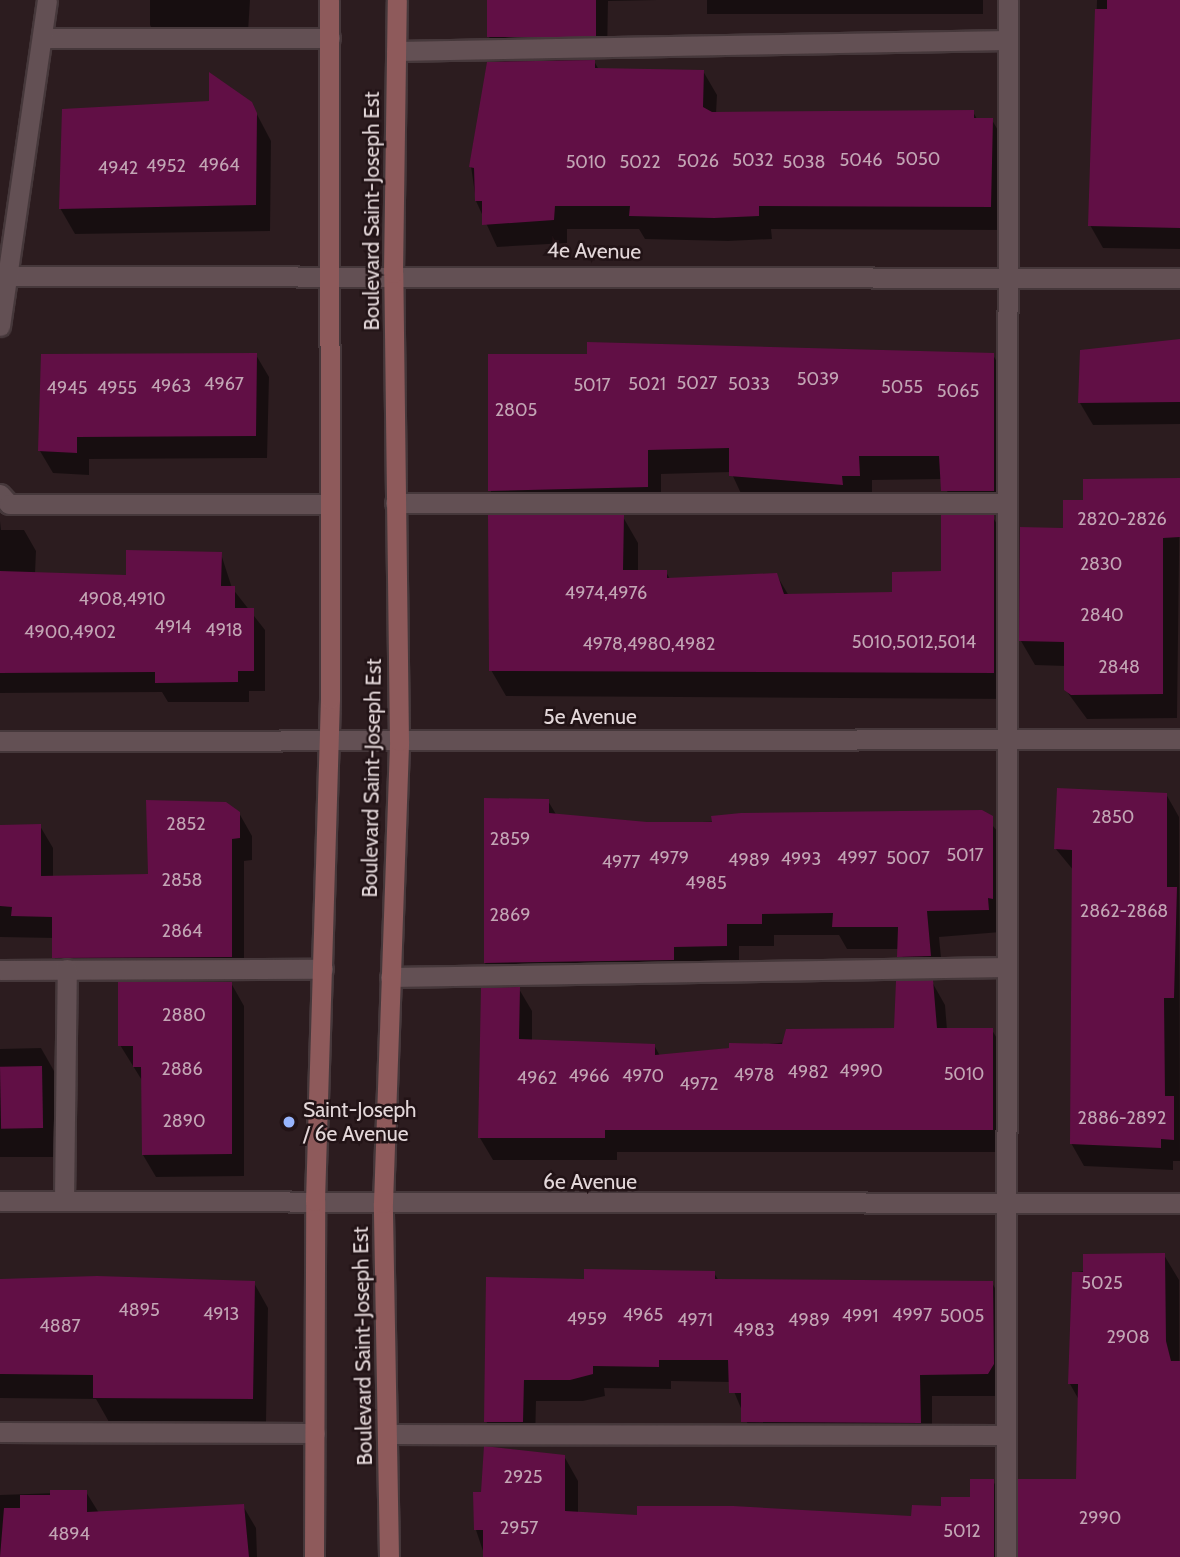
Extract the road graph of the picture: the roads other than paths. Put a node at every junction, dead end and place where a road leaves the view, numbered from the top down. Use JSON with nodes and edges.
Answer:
{"nodes":[{"id":1,"x":47,"y":0,"type":"edge"},
{"id":2,"x":329,"y":0,"type":"edge"},
{"id":3,"x":397,"y":0,"type":"edge"},
{"id":4,"x":1008,"y":0,"type":"edge"},
{"id":5,"x":42,"y":38,"type":"junction"},
{"id":6,"x":330,"y":38,"type":"junction"},
{"id":7,"x":1008,"y":40,"type":"junction"},
{"id":8,"x":396,"y":51,"type":"junction"},
{"id":9,"x":393,"y":273,"type":"junction"},
{"id":10,"x":329,"y":274,"type":"junction"},
{"id":11,"x":7,"y":276,"type":"junction"},
{"id":12,"x":1007,"y":278,"type":"junction"},
{"id":13,"x":1180,"y":278,"type":"edge"},
{"id":14,"x":0,"y":326,"type":"edge"},
{"id":15,"x":0,"y":494,"type":"edge"},
{"id":16,"x":395,"y":503,"type":"junction"},
{"id":17,"x":1007,"y":503,"type":"junction"},
{"id":18,"x":329,"y":504,"type":"junction"},
{"id":19,"x":1007,"y":737,"type":"junction"},
{"id":20,"x":1180,"y":739,"type":"edge"},
{"id":21,"x":0,"y":741,"type":"edge"},
{"id":22,"x":398,"y":741,"type":"junction"},
{"id":23,"x":329,"y":744,"type":"junction"},
{"id":24,"x":1006,"y":967,"type":"junction"},
{"id":25,"x":67,"y":969,"type":"junction"},
{"id":26,"x":323,"y":969,"type":"junction"},
{"id":27,"x":0,"y":970,"type":"edge"},
{"id":28,"x":390,"y":977,"type":"junction"},
{"id":29,"x":0,"y":1200,"type":"edge"},
{"id":30,"x":64,"y":1200,"type":"junction"},
{"id":31,"x":315,"y":1201,"type":"junction"},
{"id":32,"x":383,"y":1203,"type":"junction"},
{"id":33,"x":1006,"y":1203,"type":"junction"},
{"id":34,"x":1180,"y":1203,"type":"edge"},
{"id":35,"x":0,"y":1432,"type":"edge"},
{"id":36,"x":315,"y":1433,"type":"junction"},
{"id":37,"x":387,"y":1434,"type":"junction"},
{"id":38,"x":1006,"y":1435,"type":"junction"},
{"id":39,"x":314,"y":1557,"type":"edge"},
{"id":40,"x":389,"y":1557,"type":"edge"},
{"id":41,"x":1006,"y":1557,"type":"edge"}],
"edges":[{"from":1,"to":5,"type":"street"},
{"from":2,"to":6,"type":"main road","name":"Boulevard Saint-Joseph Est"},
{"from":3,"to":8,"type":"main road","name":"Boulevard Saint-Joseph Est"},
{"from":4,"to":7,"type":"street"},
{"from":5,"to":6,"type":"street"},
{"from":5,"to":11,"type":"street"},
{"from":6,"to":10,"type":"main road","name":"Boulevard Saint-Joseph Est"},
{"from":7,"to":8,"type":"street"},
{"from":7,"to":12,"type":"street"},
{"from":8,"to":9,"type":"main road","name":"Boulevard Saint-Joseph Est"},
{"from":9,"to":10,"type":"street","name":"4e Avenue"},
{"from":9,"to":12,"type":"street","name":"4e Avenue"},
{"from":9,"to":16,"type":"main road","name":"Boulevard Saint-Joseph Est"},
{"from":10,"to":11,"type":"street","name":"4e Avenue"},
{"from":10,"to":18,"type":"main road","name":"Boulevard Saint-Joseph Est"},
{"from":11,"to":14,"type":"street"},
{"from":12,"to":13,"type":"street","name":"4e Avenue"},
{"from":12,"to":17,"type":"street"},
{"from":15,"to":18,"type":"street"},
{"from":16,"to":17,"type":"street"},
{"from":16,"to":22,"type":"main road","name":"Boulevard Saint-Joseph Est"},
{"from":17,"to":19,"type":"street"},
{"from":18,"to":23,"type":"main road","name":"Boulevard Saint-Joseph Est"},
{"from":19,"to":20,"type":"street","name":"5e Avenue"},
{"from":19,"to":22,"type":"street","name":"5e Avenue"},
{"from":19,"to":24,"type":"street"},
{"from":21,"to":23,"type":"street","name":"5e Avenue"},
{"from":22,"to":23,"type":"street","name":"5e Avenue"},
{"from":22,"to":28,"type":"main road","name":"Boulevard Saint-Joseph Est"},
{"from":23,"to":26,"type":"main road","name":"Boulevard Saint-Joseph Est"},
{"from":24,"to":28,"type":"street"},
{"from":24,"to":33,"type":"street"},
{"from":25,"to":26,"type":"street"},
{"from":25,"to":27,"type":"street"},
{"from":25,"to":30,"type":"street"},
{"from":26,"to":31,"type":"main road","name":"Boulevard Saint-Joseph Est"},
{"from":28,"to":32,"type":"main road","name":"Boulevard Saint-Joseph Est"},
{"from":29,"to":30,"type":"street","name":"6e Avenue"},
{"from":30,"to":31,"type":"street","name":"6e Avenue"},
{"from":31,"to":32,"type":"street","name":"6e Avenue"},
{"from":31,"to":36,"type":"main road","name":"Boulevard Saint-Joseph Est"},
{"from":32,"to":33,"type":"street","name":"6e Avenue"},
{"from":32,"to":37,"type":"main road","name":"Boulevard Saint-Joseph Est"},
{"from":33,"to":34,"type":"street","name":"6e Avenue"},
{"from":33,"to":38,"type":"street"},
{"from":35,"to":36,"type":"street"},
{"from":36,"to":39,"type":"main road","name":"Boulevard Saint-Joseph Est"},
{"from":37,"to":38,"type":"street"},
{"from":37,"to":40,"type":"main road","name":"Boulevard Saint-Joseph Est"},
{"from":38,"to":41,"type":"street"}]}
